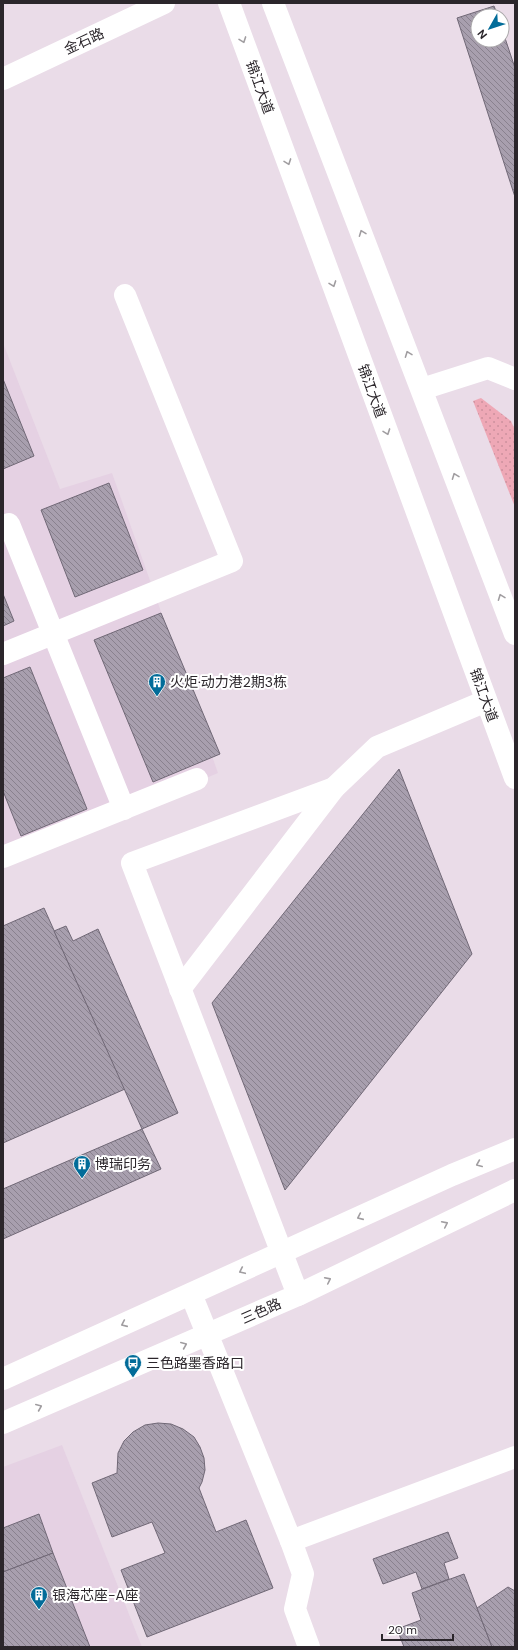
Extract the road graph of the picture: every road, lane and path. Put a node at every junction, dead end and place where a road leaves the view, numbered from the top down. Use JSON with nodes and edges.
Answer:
{"nodes":[{"id":1,"x":164,"y":3,"type":"edge"},
{"id":2,"x":229,"y":3,"type":"edge"},
{"id":3,"x":273,"y":3,"type":"edge"},
{"id":4,"x":3,"y":79,"type":"edge"},
{"id":5,"x":125,"y":295,"type":"dead end"},
{"id":6,"x":515,"y":380,"type":"edge"},
{"id":7,"x":422,"y":389,"type":"junction"},
{"id":8,"x":9,"y":524,"type":"dead end"},
{"id":9,"x":53,"y":634,"type":"junction"},
{"id":10,"x":515,"y":634,"type":"edge"},
{"id":11,"x":3,"y":654,"type":"edge"},
{"id":12,"x":486,"y":701,"type":"junction"},
{"id":13,"x":515,"y":778,"type":"edge"},
{"id":14,"x":197,"y":780,"type":"dead end"},
{"id":15,"x":334,"y":788,"type":"junction"},
{"id":16,"x":124,"y":809,"type":"junction"},
{"id":17,"x":3,"y":857,"type":"edge"},
{"id":18,"x":180,"y":989,"type":"junction"},
{"id":19,"x":515,"y":1149,"type":"edge"},
{"id":20,"x":515,"y":1190,"type":"edge"},
{"id":21,"x":282,"y":1253,"type":"junction"},
{"id":22,"x":191,"y":1294,"type":"junction"},
{"id":23,"x":298,"y":1295,"type":"junction"},
{"id":24,"x":208,"y":1334,"type":"junction"},
{"id":25,"x":3,"y":1379,"type":"edge"},
{"id":26,"x":3,"y":1423,"type":"edge"},
{"id":27,"x":515,"y":1457,"type":"edge"},
{"id":28,"x":291,"y":1542,"type":"junction"},
{"id":29,"x":309,"y":1647,"type":"edge"}],
"edges":[{"from":1,"to":4,"type":"main road","name":"金石路"},
{"from":2,"to":12,"type":"main road","name":"锦江大道","one_way":true},
{"from":7,"to":3,"type":"main road","one_way":true},
{"from":5,"to":9,"type":"main road"},
{"from":6,"to":7,"type":"main road"},
{"from":10,"to":7,"type":"main road","one_way":true},
{"from":8,"to":9,"type":"main road"},
{"from":9,"to":11,"type":"main road"},
{"from":9,"to":16,"type":"main road"},
{"from":12,"to":13,"type":"main road","name":"锦江大道"},
{"from":12,"to":15,"type":"main road"},
{"from":14,"to":16,"type":"main road"},
{"from":15,"to":18,"type":"main road"},
{"from":15,"to":18,"type":"main road"},
{"from":16,"to":17,"type":"main road"},
{"from":18,"to":21,"type":"main road"},
{"from":19,"to":21,"type":"main road","one_way":true},
{"from":23,"to":20,"type":"main road","name":"三色路","one_way":true},
{"from":21,"to":22,"type":"main road","one_way":true},
{"from":21,"to":23,"type":"main road"},
{"from":22,"to":24,"type":"main road"},
{"from":22,"to":25,"type":"main road","one_way":true},
{"from":23,"to":24,"type":"main road","name":"三色路"},
{"from":26,"to":24,"type":"main road","name":"三色路","one_way":true},
{"from":24,"to":28,"type":"main road"},
{"from":27,"to":28,"type":"main road"},
{"from":28,"to":29,"type":"main road"}]}
